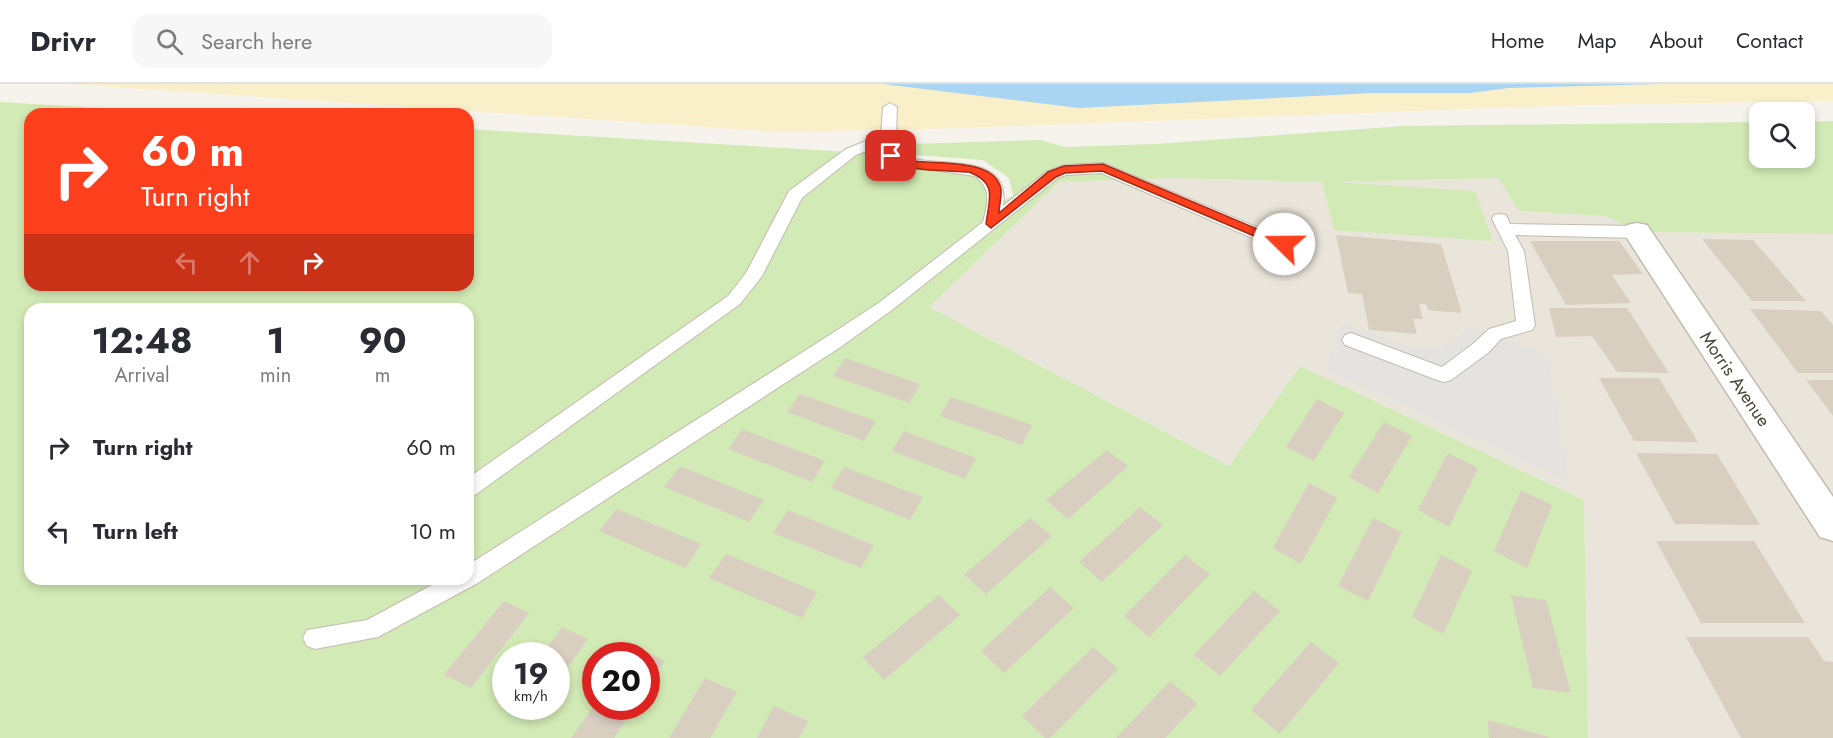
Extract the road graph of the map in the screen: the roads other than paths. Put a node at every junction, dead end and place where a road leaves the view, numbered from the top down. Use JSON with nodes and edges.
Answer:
{"nodes":[{"id":1,"x":890,"y":107,"type":"dead end"},
{"id":2,"x":888,"y":137,"type":"junction"},
{"id":3,"x":991,"y":224,"type":"junction"},
{"id":4,"x":1637,"y":232,"type":"joint"},
{"id":5,"x":1284,"y":244,"type":"dead end"},
{"id":6,"x":1351,"y":340,"type":"dead end"},
{"id":7,"x":474,"y":485,"type":"edge"},
{"id":8,"x":1833,"y":526,"type":"edge"},
{"id":9,"x":474,"y":573,"type":"edge"},
{"id":10,"x":453,"y":585,"type":"edge"},
{"id":11,"x":315,"y":638,"type":"dead end"}],
"edges":[{"from":1,"to":2,"type":"lane"},
{"from":2,"to":3,"type":"lane"},
{"from":2,"to":7,"type":"lane"},
{"from":3,"to":5,"type":"lane"},
{"from":3,"to":9,"type":"lane"},
{"from":4,"to":6,"type":"lane"},
{"from":4,"to":8,"type":"street","name":"Morris Avenue"},
{"from":10,"to":11,"type":"lane"}]}
